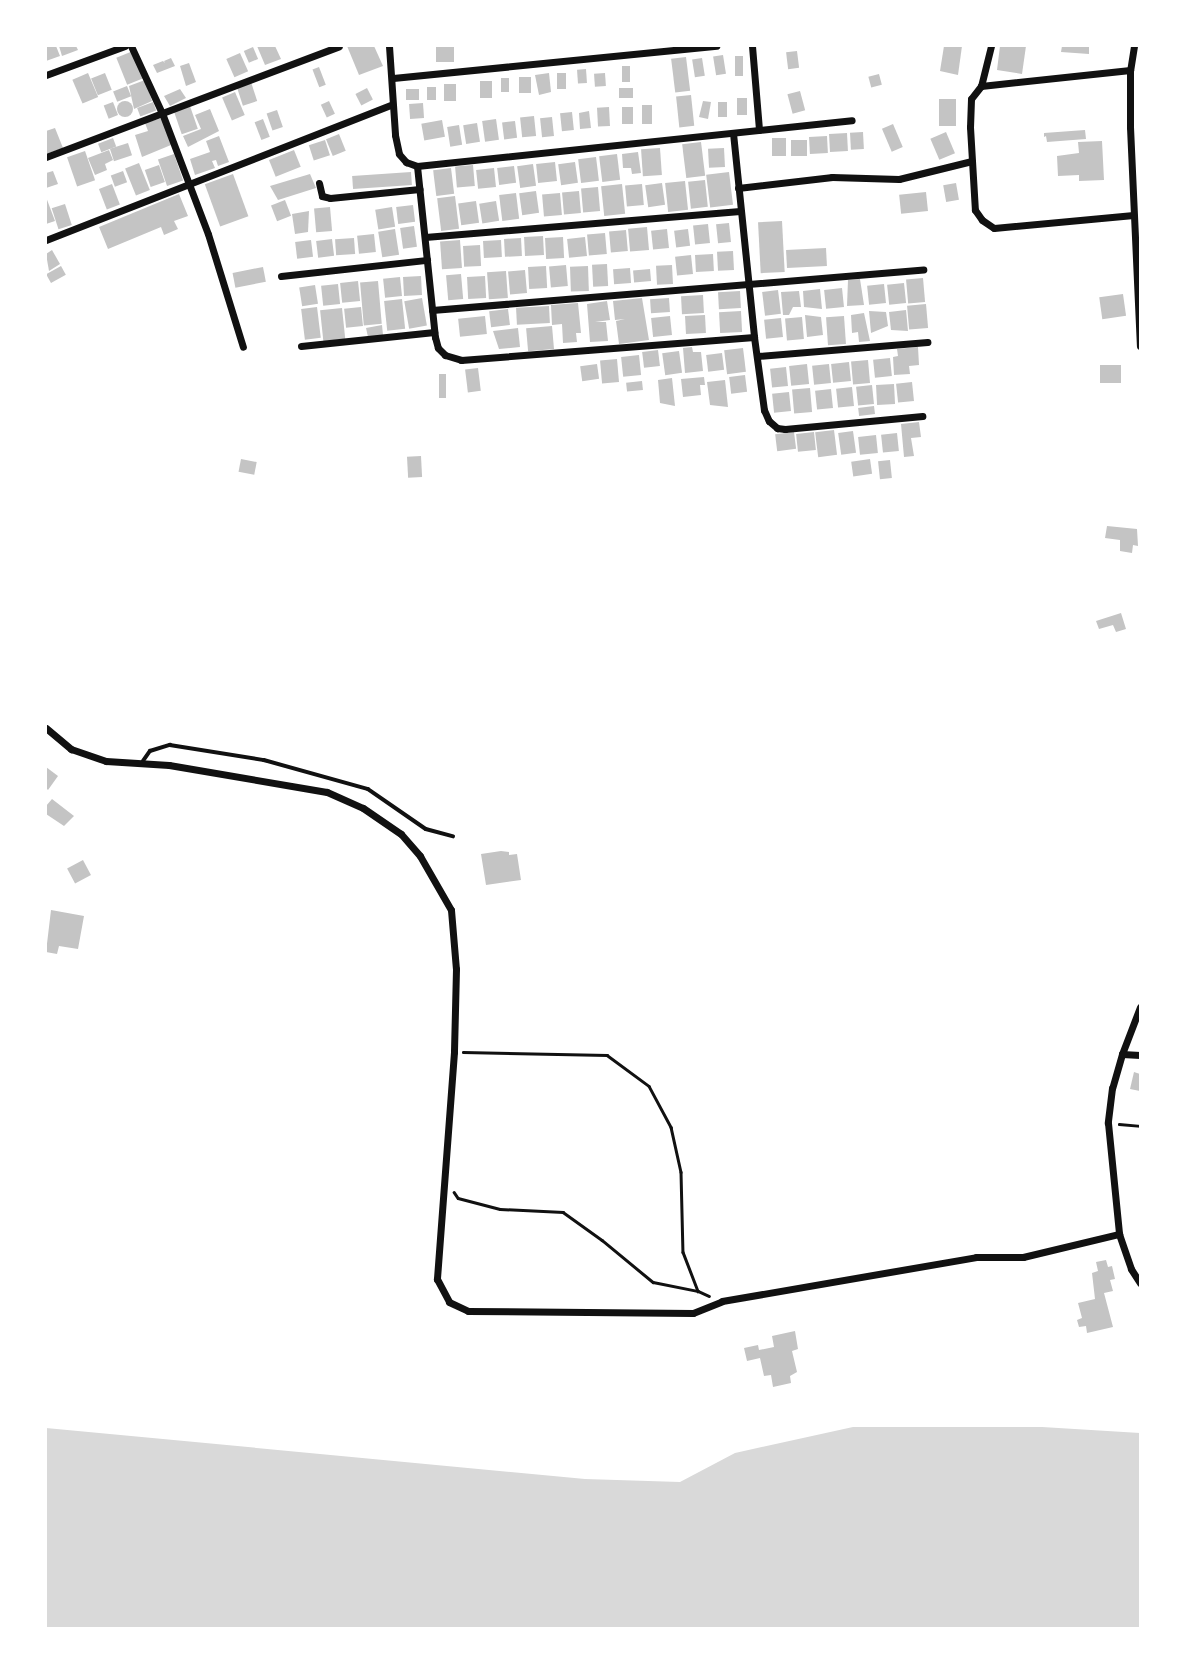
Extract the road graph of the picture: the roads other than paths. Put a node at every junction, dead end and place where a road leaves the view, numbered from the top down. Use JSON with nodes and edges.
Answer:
{"nodes":[{"id":1,"x":125,"y":46,"type":"edge"},
{"id":2,"x":131,"y":46,"type":"edge"},
{"id":3,"x":339,"y":46,"type":"edge"},
{"id":4,"x":389,"y":46,"type":"edge"},
{"id":5,"x":716,"y":46,"type":"edge"},
{"id":6,"x":752,"y":46,"type":"edge"},
{"id":7,"x":991,"y":46,"type":"edge"},
{"id":8,"x":1134,"y":46,"type":"edge"},
{"id":9,"x":1130,"y":70,"type":"junction"},
{"id":10,"x":46,"y":75,"type":"edge"},
{"id":11,"x":393,"y":78,"type":"junction"},
{"id":12,"x":981,"y":86,"type":"junction"},
{"id":13,"x":391,"y":105,"type":"junction"},
{"id":14,"x":162,"y":113,"type":"junction"},
{"id":15,"x":852,"y":120,"type":"dead end"},
{"id":16,"x":759,"y":130,"type":"junction"},
{"id":17,"x":733,"y":133,"type":"junction"},
{"id":18,"x":46,"y":157,"type":"edge"},
{"id":19,"x":972,"y":160,"type":"junction"},
{"id":20,"x":417,"y":166,"type":"junction"},
{"id":21,"x":189,"y":183,"type":"junction"},
{"id":22,"x":319,"y":183,"type":"dead end"},
{"id":23,"x":738,"y":188,"type":"junction"},
{"id":24,"x":420,"y":189,"type":"junction"},
{"id":25,"x":740,"y":211,"type":"junction"},
{"id":26,"x":1133,"y":215,"type":"junction"},
{"id":27,"x":425,"y":237,"type":"junction"},
{"id":28,"x":46,"y":240,"type":"edge"},
{"id":29,"x":427,"y":260,"type":"junction"},
{"id":30,"x":923,"y":270,"type":"dead end"},
{"id":31,"x":281,"y":276,"type":"dead end"},
{"id":32,"x":749,"y":283,"type":"junction"},
{"id":33,"x":432,"y":310,"type":"junction"},
{"id":34,"x":434,"y":332,"type":"junction"},
{"id":35,"x":754,"y":337,"type":"junction"},
{"id":36,"x":927,"y":342,"type":"dead end"},
{"id":37,"x":301,"y":346,"type":"dead end"},
{"id":38,"x":1140,"y":346,"type":"edge"},
{"id":39,"x":243,"y":347,"type":"dead end"},
{"id":40,"x":758,"y":356,"type":"junction"},
{"id":41,"x":922,"y":416,"type":"dead end"},
{"id":42,"x":46,"y":728,"type":"edge"},
{"id":43,"x":143,"y":761,"type":"junction"},
{"id":44,"x":453,"y":836,"type":"dead end"},
{"id":45,"x":1140,"y":1007,"type":"edge"},
{"id":46,"x":1122,"y":1054,"type":"junction"},
{"id":47,"x":1140,"y":1055,"type":"edge"},
{"id":48,"x":1119,"y":1234,"type":"junction"},
{"id":49,"x":1140,"y":1283,"type":"edge"}],
"edges":[{"from":1,"to":10,"type":"street"},
{"from":2,"to":14,"type":"street"},
{"from":3,"to":14,"type":"street"},
{"from":4,"to":11,"type":"street"},
{"from":5,"to":11,"type":"street"},
{"from":6,"to":16,"type":"street"},
{"from":7,"to":12,"type":"street"},
{"from":8,"to":9,"type":"street"},
{"from":9,"to":12,"type":"street"},
{"from":9,"to":26,"type":"street"},
{"from":11,"to":13,"type":"street"},
{"from":12,"to":19,"type":"street"},
{"from":13,"to":20,"type":"street"},
{"from":13,"to":21,"type":"street"},
{"from":14,"to":18,"type":"street"},
{"from":14,"to":21,"type":"street"},
{"from":15,"to":16,"type":"street"},
{"from":16,"to":17,"type":"street"},
{"from":17,"to":20,"type":"street"},
{"from":17,"to":23,"type":"street"},
{"from":19,"to":23,"type":"street"},
{"from":19,"to":26,"type":"street"},
{"from":20,"to":24,"type":"street"},
{"from":21,"to":28,"type":"street"},
{"from":21,"to":39,"type":"street"},
{"from":22,"to":24,"type":"street"},
{"from":23,"to":25,"type":"street"},
{"from":24,"to":27,"type":"street"},
{"from":25,"to":27,"type":"street"},
{"from":25,"to":32,"type":"street"},
{"from":26,"to":38,"type":"street"},
{"from":27,"to":29,"type":"street"},
{"from":29,"to":31,"type":"street"},
{"from":29,"to":33,"type":"street"},
{"from":30,"to":32,"type":"street"},
{"from":32,"to":33,"type":"street"},
{"from":32,"to":35,"type":"street"},
{"from":33,"to":34,"type":"street"},
{"from":34,"to":35,"type":"street"},
{"from":34,"to":37,"type":"street"},
{"from":35,"to":40,"type":"street"},
{"from":36,"to":40,"type":"street"},
{"from":40,"to":41,"type":"street"},
{"from":42,"to":43,"type":"street"},
{"from":43,"to":44,"type":"lane"},
{"from":43,"to":48,"type":"street"},
{"from":45,"to":46,"type":"street"},
{"from":46,"to":47,"type":"street"},
{"from":46,"to":48,"type":"street"},
{"from":48,"to":49,"type":"street"}]}
